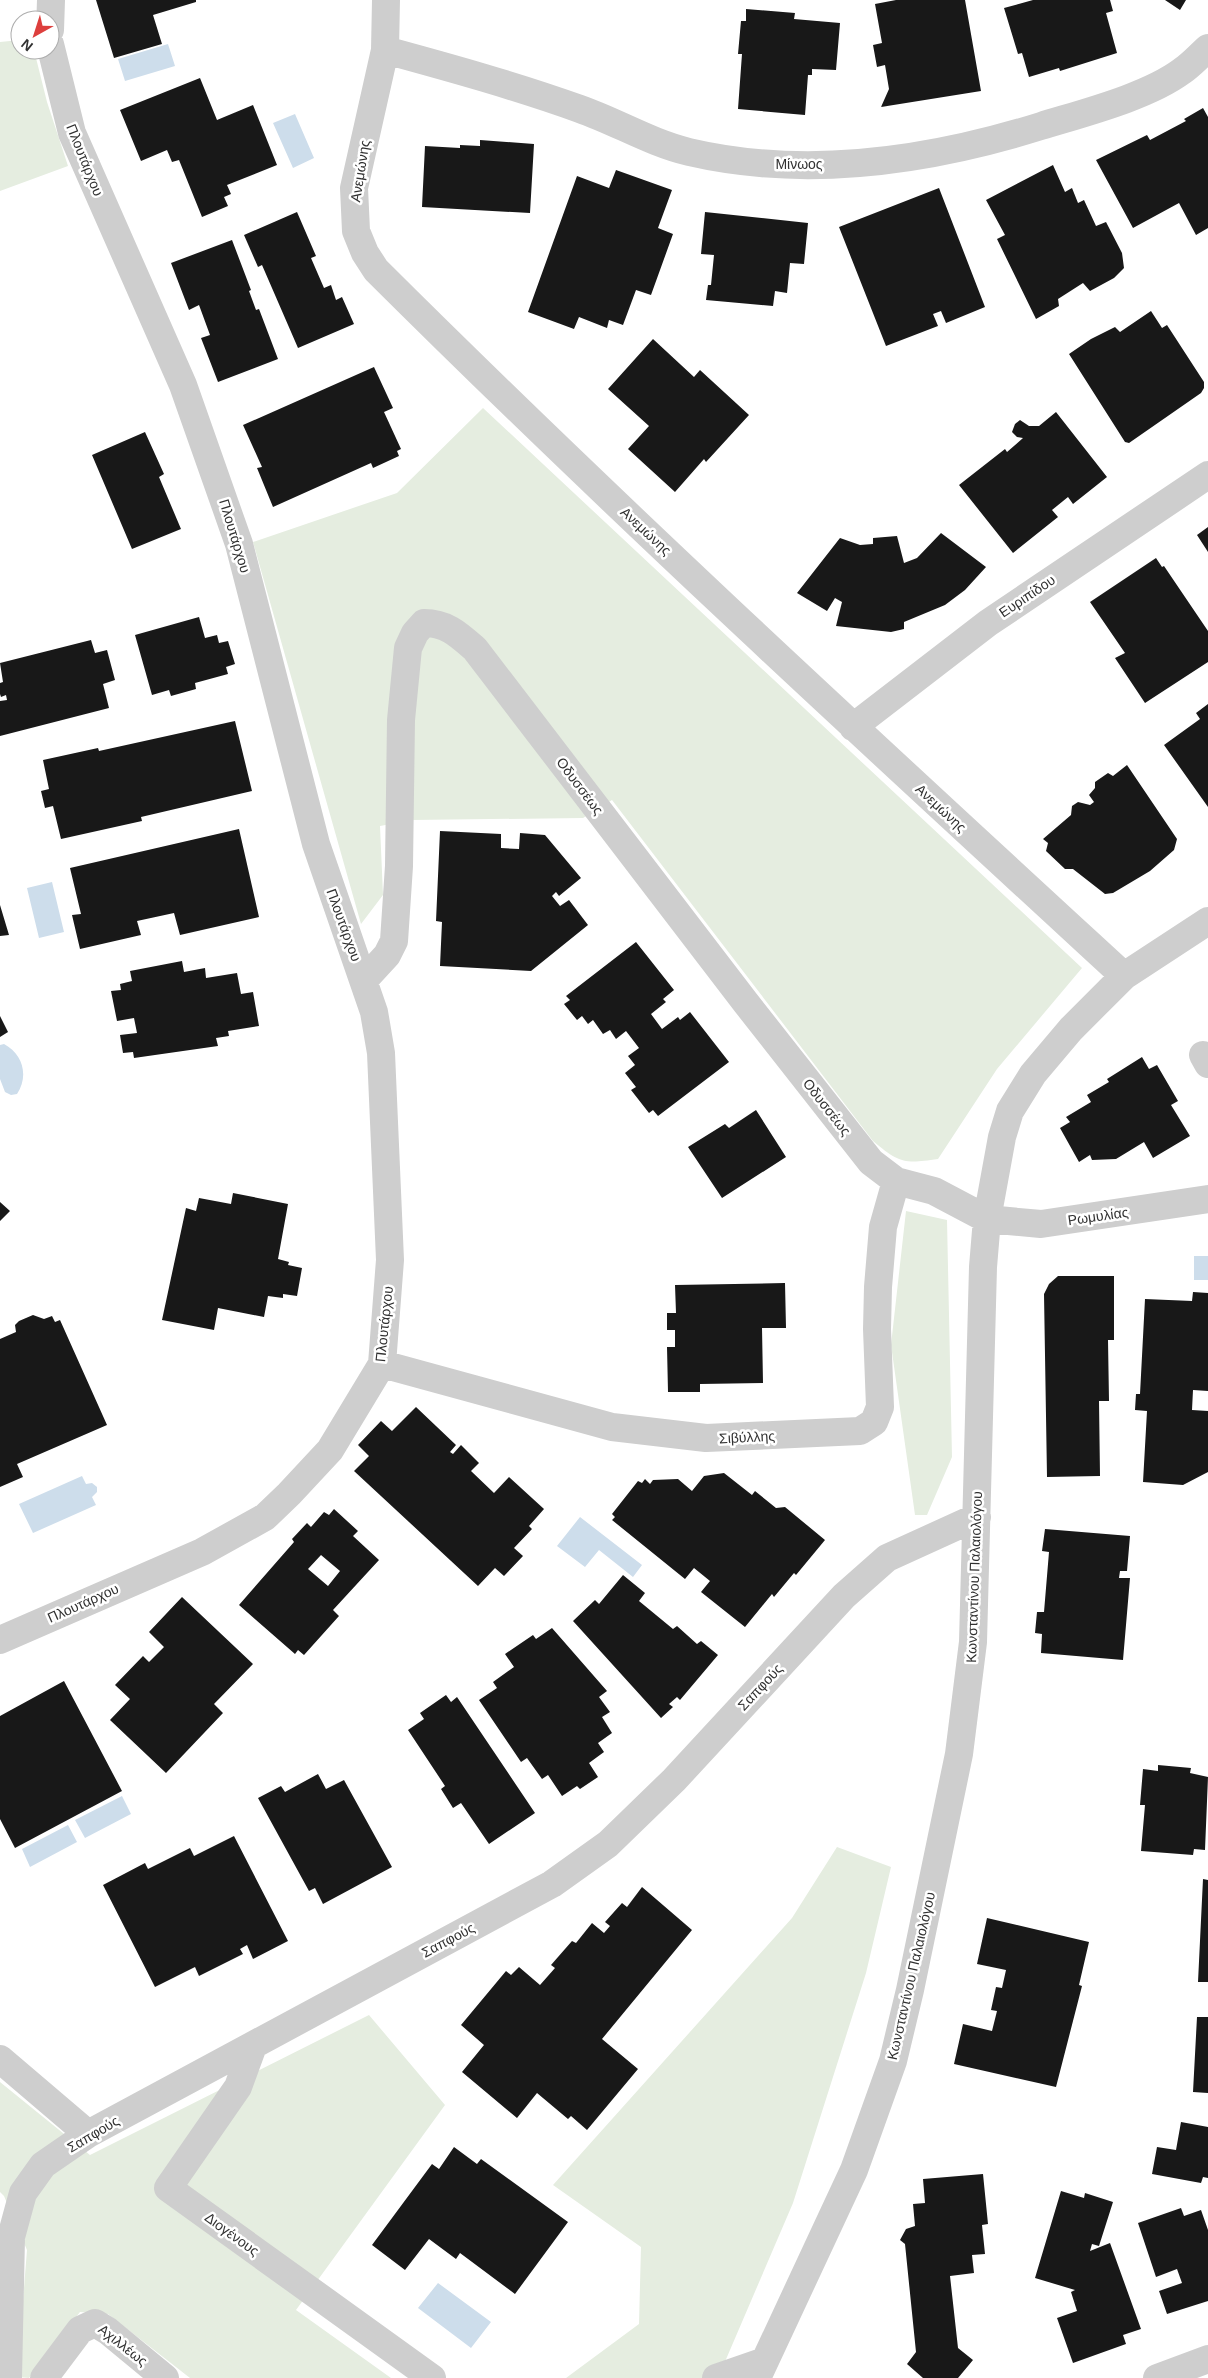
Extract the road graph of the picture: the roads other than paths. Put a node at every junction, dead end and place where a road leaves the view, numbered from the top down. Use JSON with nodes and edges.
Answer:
{"nodes":[{"id":1,"x":386,"y":0,"type":"edge"},
{"id":2,"x":1208,"y":48,"type":"edge"},
{"id":3,"x":385,"y":50,"type":"junction"},
{"id":4,"x":54,"y":60,"type":"edge"},
{"id":5,"x":1208,"y":475,"type":"edge"},
{"id":6,"x":853,"y":727,"type":"junction"},
{"id":7,"x":1208,"y":921,"type":"edge"},
{"id":8,"x":1124,"y":976,"type":"junction"},
{"id":9,"x":364,"y":980,"type":"junction"},
{"id":10,"x":896,"y":1181,"type":"junction"},
{"id":11,"x":1208,"y":1199,"type":"edge"},
{"id":12,"x":987,"y":1218,"type":"junction"},
{"id":13,"x":382,"y":1364,"type":"junction"},
{"id":14,"x":976,"y":1517,"type":"junction"},
{"id":15,"x":0,"y":1640,"type":"edge"},
{"id":16,"x":253,"y":2046,"type":"junction"},
{"id":17,"x":0,"y":2060,"type":"edge"},
{"id":18,"x":88,"y":2134,"type":"junction"},
{"id":19,"x":5,"y":2232,"type":"edge"},
{"id":20,"x":1208,"y":2359,"type":"edge"},
{"id":21,"x":761,"y":2370,"type":"edge"},
{"id":22,"x":8,"y":2378,"type":"edge"},
{"id":23,"x":44,"y":2378,"type":"edge"},
{"id":24,"x":165,"y":2378,"type":"edge"},
{"id":25,"x":432,"y":2378,"type":"edge"},
{"id":26,"x":716,"y":2378,"type":"edge"},
{"id":27,"x":1157,"y":2378,"type":"edge"}],
"edges":[{"from":1,"to":3,"type":"street","name":"Ανεμώνης"},
{"from":2,"to":3,"type":"street","name":"Μίνωος"},
{"from":3,"to":6,"type":"street","name":"Ανεμώνης"},
{"from":4,"to":9,"type":"street","name":"Πλουτάρχου"},
{"from":5,"to":6,"type":"street","name":"Ευριπίδου"},
{"from":6,"to":8,"type":"street","name":"Ανεμώνης"},
{"from":7,"to":8,"type":"street","name":"Κωνσταντίνου Παλαιολόγου"},
{"from":8,"to":12,"type":"street","name":"Κωνσταντίνου Παλαιολόγου"},
{"from":9,"to":10,"type":"street","name":"Οδυσσέως"},
{"from":9,"to":13,"type":"street","name":"Πλουτάρχου"},
{"from":10,"to":12,"type":"street","name":"Οδυσσέως"},
{"from":10,"to":13,"type":"street","name":"Σιβύλλης"},
{"from":11,"to":12,"type":"street","name":"Ρωμυλίας"},
{"from":12,"to":14,"type":"street","name":"Κωνσταντίνου Παλαιολόγου"},
{"from":13,"to":15,"type":"street","name":"Πλουτάρχου"},
{"from":14,"to":16,"type":"street","name":"Σαπφούς"},
{"from":14,"to":21,"type":"street","name":"Κωνσταντίνου Παλαιολόγου"},
{"from":16,"to":18,"type":"street","name":"Σαπφούς"},
{"from":16,"to":25,"type":"street","name":"Διογένους"},
{"from":17,"to":18,"type":"street"},
{"from":18,"to":19,"type":"street","name":"Σαπφούς"},
{"from":19,"to":22,"type":"street","name":"Σαπφούς"},
{"from":20,"to":27,"type":"street"},
{"from":21,"to":26,"type":"street"},
{"from":23,"to":24,"type":"street","name":"Αχιλλέως"}]}
